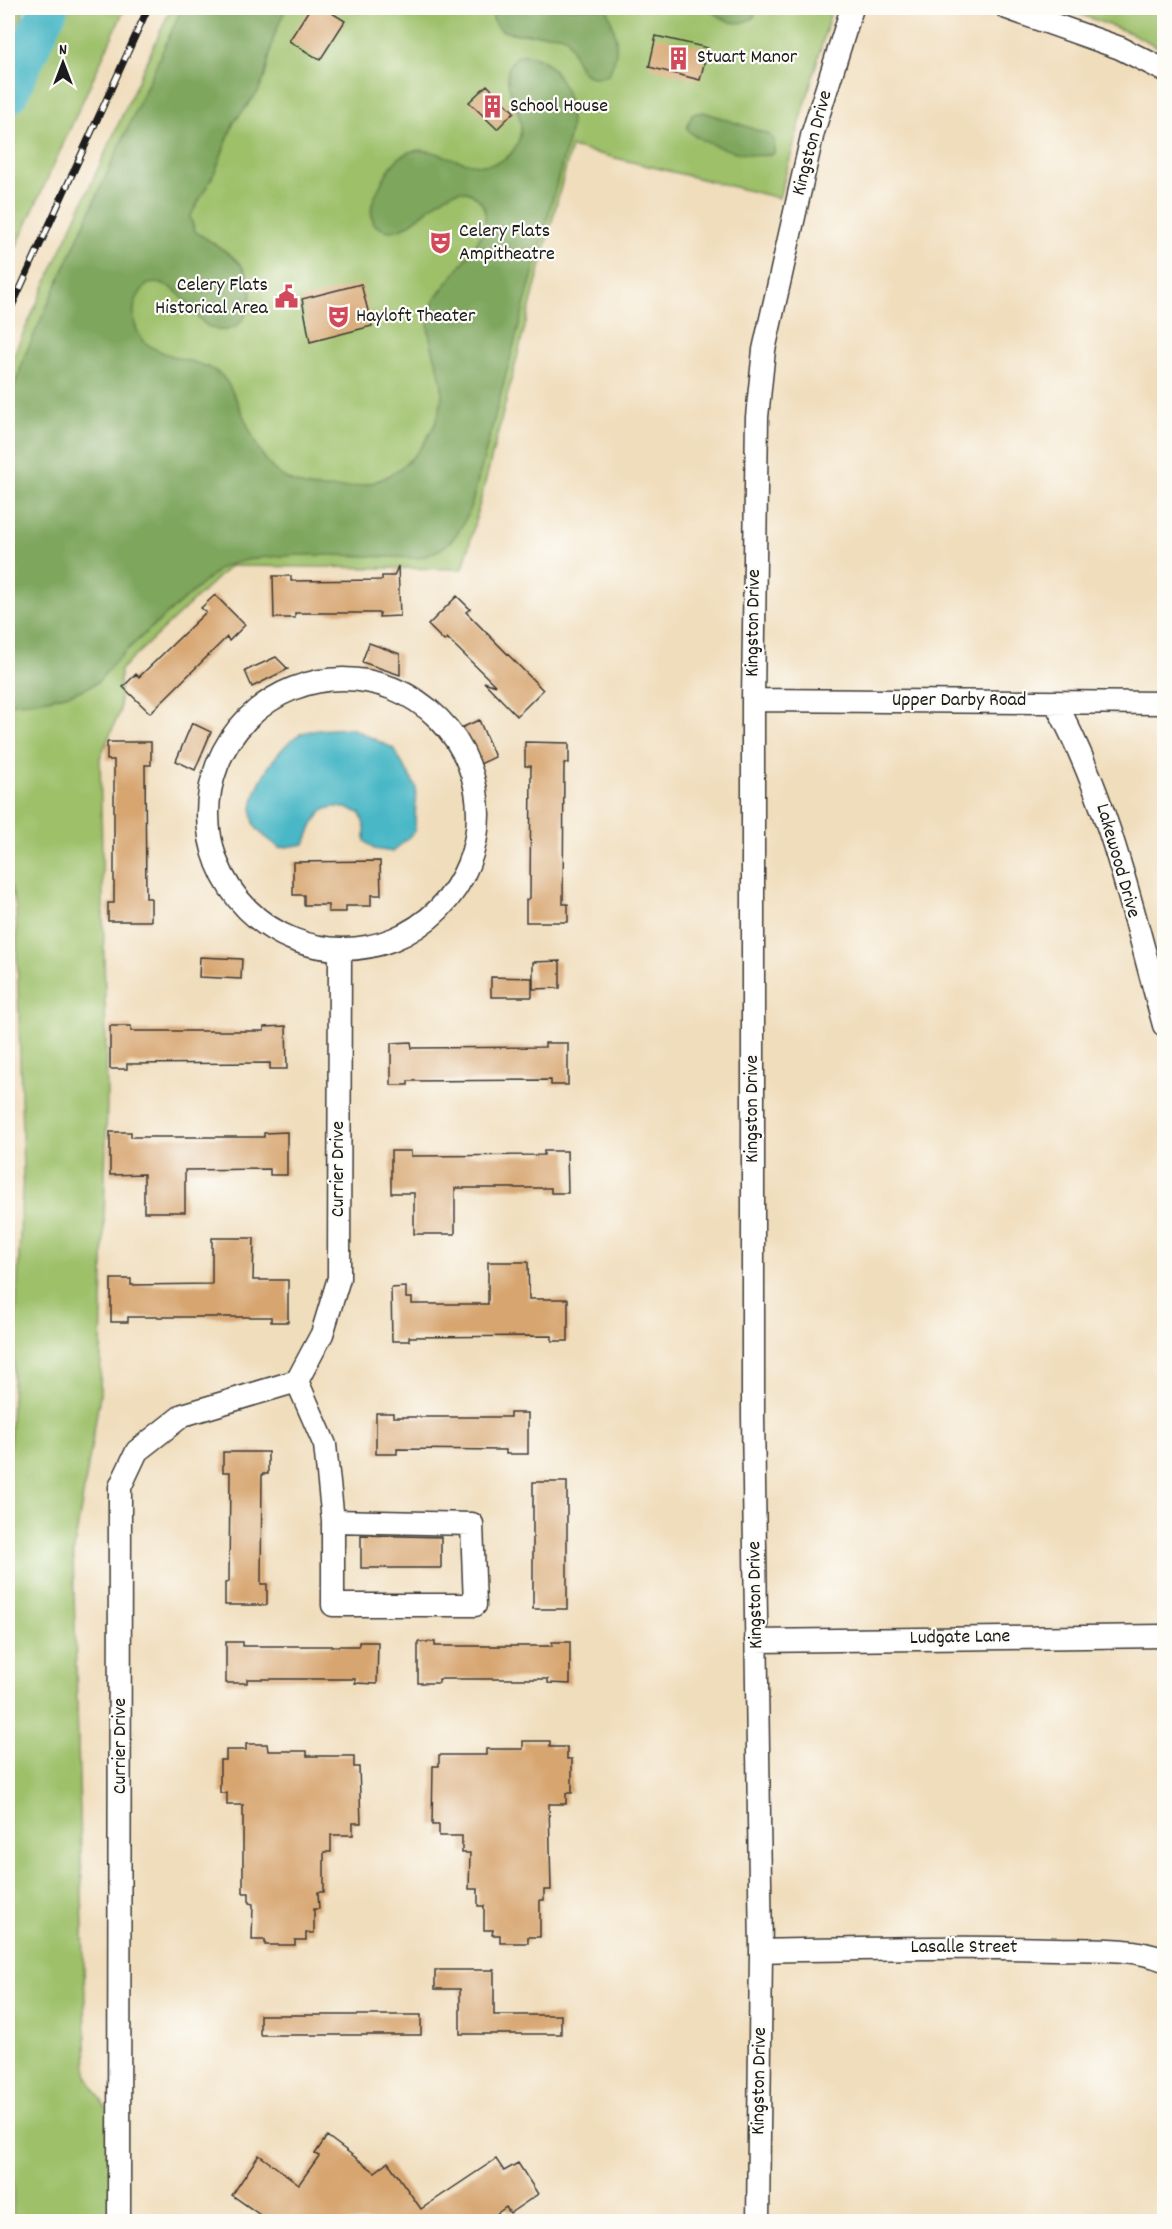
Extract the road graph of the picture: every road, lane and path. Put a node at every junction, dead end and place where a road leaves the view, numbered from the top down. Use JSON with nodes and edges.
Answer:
{"nodes":[{"id":1,"x":852,"y":8,"type":"edge"},
{"id":2,"x":1007,"y":8,"type":"edge"},
{"id":3,"x":1164,"y":70,"type":"edge"},
{"id":4,"x":753,"y":700,"type":"junction"},
{"id":5,"x":1055,"y":702,"type":"junction"},
{"id":6,"x":1164,"y":703,"type":"edge"},
{"id":7,"x":340,"y":949,"type":"junction"},
{"id":8,"x":1164,"y":1025,"type":"edge"},
{"id":9,"x":297,"y":1381,"type":"junction"},
{"id":10,"x":333,"y":1521,"type":"junction"},
{"id":11,"x":1164,"y":1636,"type":"edge"},
{"id":12,"x":756,"y":1641,"type":"junction"},
{"id":13,"x":761,"y":1951,"type":"junction"},
{"id":14,"x":1164,"y":1960,"type":"edge"},
{"id":15,"x":119,"y":2222,"type":"edge"},
{"id":16,"x":758,"y":2222,"type":"edge"}],
"edges":[{"from":1,"to":4,"type":"street","name":"Kingston Drive"},
{"from":2,"to":3,"type":"street"},
{"from":4,"to":5,"type":"street","name":"Upper Darby Road"},
{"from":4,"to":12,"type":"street","name":"Kingston Drive"},
{"from":5,"to":6,"type":"street","name":"Upper Darby Road"},
{"from":5,"to":8,"type":"street","name":"Lakewood Drive"},
{"from":7,"to":7,"type":"street"},
{"from":7,"to":9,"type":"street","name":"Currier Drive"},
{"from":9,"to":10,"type":"street"},
{"from":9,"to":15,"type":"street","name":"Currier Drive"},
{"from":10,"to":10,"type":"street"},
{"from":11,"to":12,"type":"street","name":"Ludgate Lane"},
{"from":12,"to":13,"type":"street","name":"Kingston Drive"},
{"from":13,"to":14,"type":"street","name":"Lasalle Street"},
{"from":13,"to":16,"type":"street","name":"Kingston Drive"}]}
